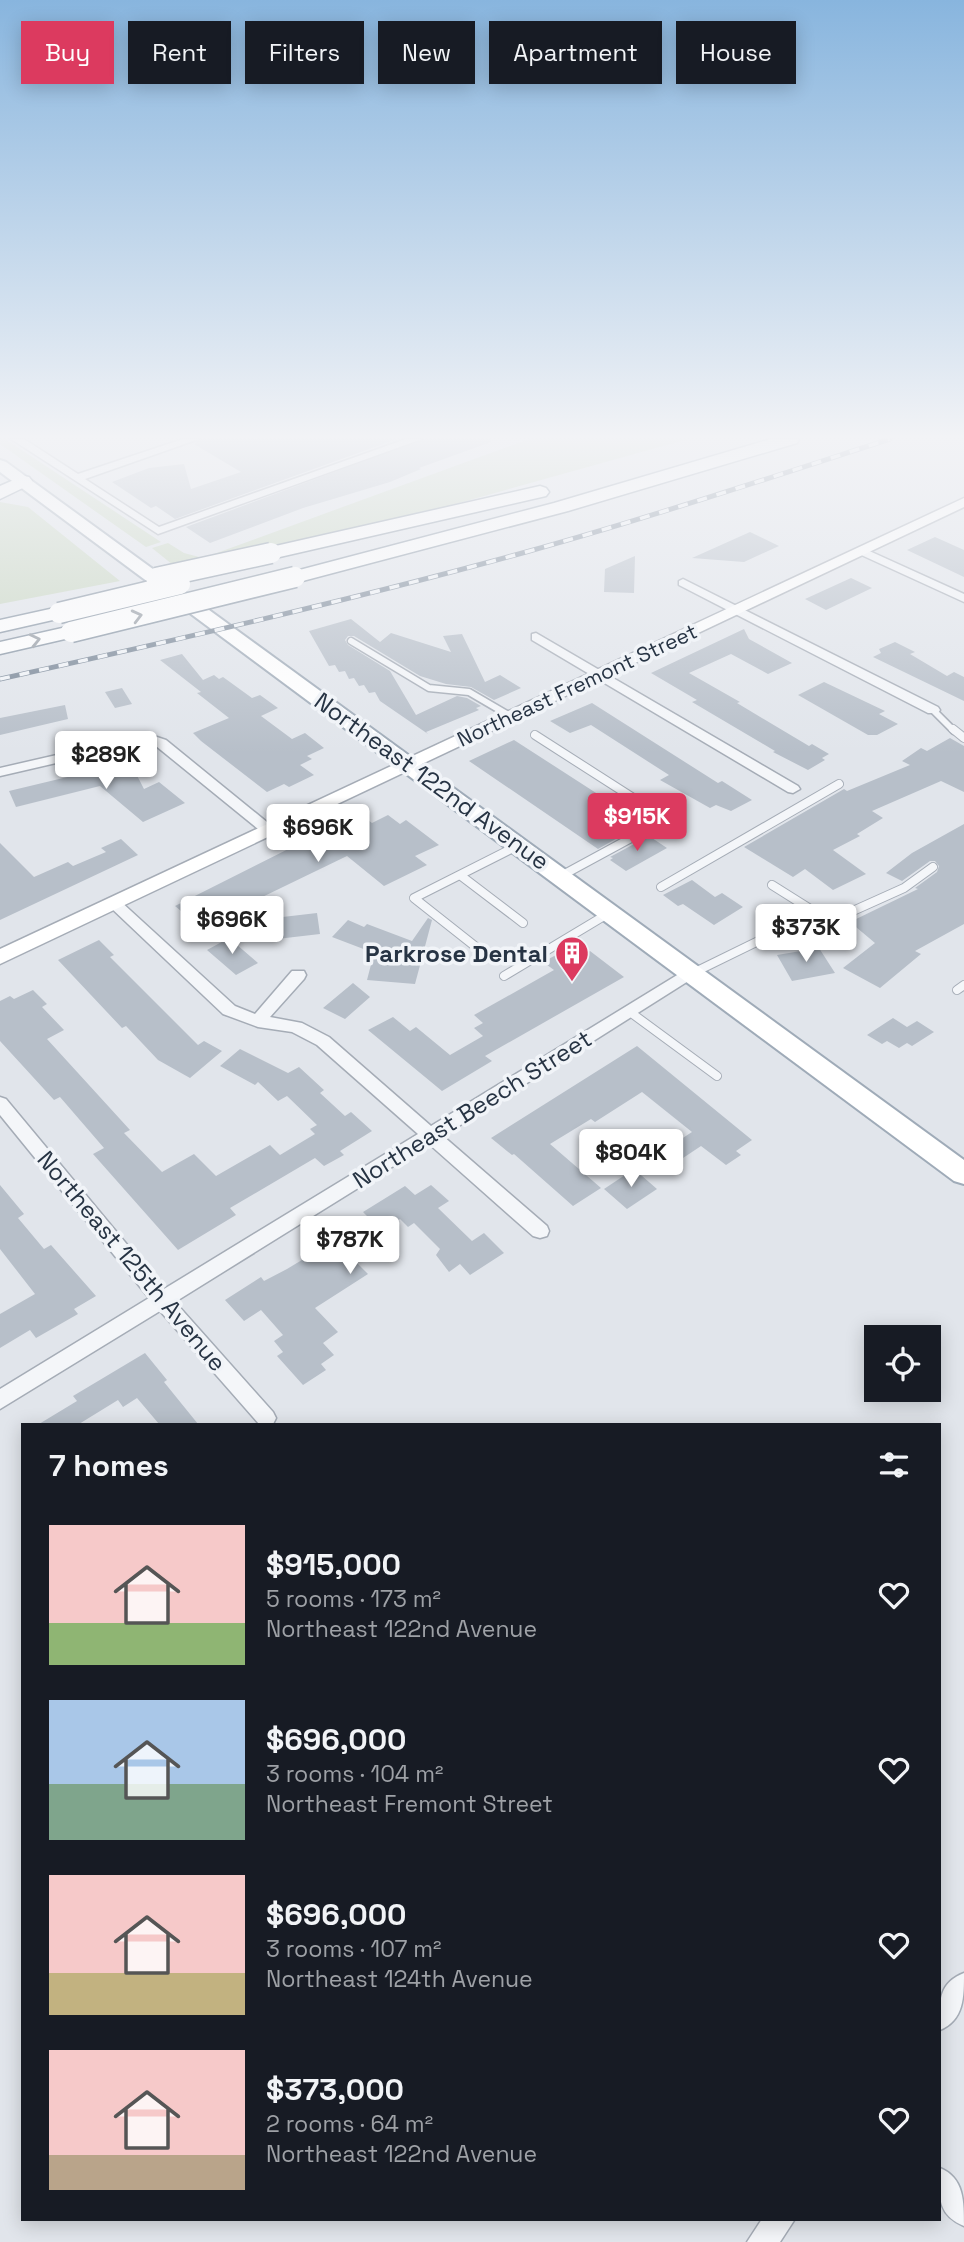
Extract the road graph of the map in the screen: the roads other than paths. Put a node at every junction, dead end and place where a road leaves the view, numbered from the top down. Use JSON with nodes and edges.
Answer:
{"nodes":[{"id":1,"x":108,"y":544,"type":"edge"},
{"id":2,"x":330,"y":544,"type":"edge"},
{"id":3,"x":423,"y":544,"type":"edge"},
{"id":4,"x":876,"y":544,"type":"edge"},
{"id":5,"x":861,"y":551,"type":"junction"},
{"id":6,"x":683,"y":583,"type":"dead end"},
{"id":7,"x":964,"y":598,"type":"edge"},
{"id":8,"x":55,"y":607,"type":"junction"},
{"id":9,"x":736,"y":610,"type":"junction"},
{"id":10,"x":0,"y":611,"type":"edge"},
{"id":11,"x":0,"y":626,"type":"edge"},
{"id":12,"x":536,"y":637,"type":"dead end"},
{"id":13,"x":351,"y":641,"type":"dead end"},
{"id":14,"x":0,"y":648,"type":"edge"},
{"id":15,"x":598,"y":675,"type":"junction"},
{"id":16,"x":933,"y":710,"type":"joint"},
{"id":17,"x":510,"y":716,"type":"junction"},
{"id":18,"x":535,"y":735,"type":"dead end"},
{"id":19,"x":964,"y":738,"type":"edge"},
{"id":20,"x":409,"y":764,"type":"junction"},
{"id":21,"x":0,"y":772,"type":"edge"},
{"id":22,"x":839,"y":784,"type":"dead end"},
{"id":23,"x":793,"y":789,"type":"joint"},
{"id":24,"x":811,"y":799,"type":"junction"},
{"id":25,"x":268,"y":830,"type":"junction"},
{"id":26,"x":519,"y":845,"type":"junction"},
{"id":27,"x":933,"y":867,"type":"dead end"},
{"id":28,"x":460,"y":875,"type":"junction"},
{"id":29,"x":561,"y":876,"type":"junction"},
{"id":30,"x":772,"y":885,"type":"dead end"},
{"id":31,"x":661,"y":887,"type":"dead end"},
{"id":32,"x":114,"y":903,"type":"junction"},
{"id":33,"x":610,"y":912,"type":"junction"},
{"id":34,"x":826,"y":919,"type":"junction"},
{"id":35,"x":523,"y":923,"type":"dead end"},
{"id":36,"x":476,"y":947,"type":"dead end"},
{"id":37,"x":0,"y":957,"type":"edge"},
{"id":38,"x":693,"y":973,"type":"junction"},
{"id":39,"x":298,"y":975,"type":"dead end"},
{"id":40,"x":504,"y":976,"type":"dead end"},
{"id":41,"x":630,"y":1012,"type":"junction"},
{"id":42,"x":258,"y":1021,"type":"junction"},
{"id":43,"x":718,"y":1076,"type":"dead end"},
{"id":44,"x":0,"y":1103,"type":"edge"},
{"id":45,"x":431,"y":1134,"type":"junction"},
{"id":46,"x":964,"y":1174,"type":"edge"},
{"id":47,"x":540,"y":1231,"type":"dead end"},
{"id":48,"x":162,"y":1300,"type":"junction"},
{"id":49,"x":0,"y":1400,"type":"edge"},
{"id":50,"x":266,"y":1418,"type":"dead end"},
{"id":51,"x":964,"y":1986,"type":"edge"},
{"id":52,"x":941,"y":2016,"type":"edge"},
{"id":53,"x":941,"y":2183,"type":"edge"},
{"id":54,"x":964,"y":2211,"type":"edge"},
{"id":55,"x":778,"y":2221,"type":"edge"},
{"id":56,"x":762,"y":2242,"type":"edge"}],
"edges":[{"from":1,"to":20,"type":"main road","name":"Northeast 122nd Avenue"},
{"from":2,"to":8,"type":"highway","bridge":true},
{"from":14,"to":3,"type":"highway","one_way":true,"bridge":true},
{"from":4,"to":5,"type":"main road","name":"Northeast Fremont Street"},
{"from":5,"to":7,"type":"street"},
{"from":5,"to":9,"type":"main road","name":"Northeast Fremont Street"},
{"from":6,"to":9,"type":"street"},
{"from":8,"to":10,"type":"highway"},
{"from":8,"to":11,"type":"highway"},
{"from":9,"to":15,"type":"main road","name":"Northeast Fremont Street"},
{"from":9,"to":16,"type":"street"},
{"from":12,"to":15,"type":"street"},
{"from":13,"to":17,"type":"lane"},
{"from":15,"to":17,"type":"main road","name":"Northeast Fremont Street"},
{"from":15,"to":23,"type":"street"},
{"from":16,"to":19,"type":"lane"},
{"from":17,"to":20,"type":"main road","name":"Northeast Fremont Street"},
{"from":18,"to":29,"type":"lane"},
{"from":20,"to":25,"type":"main road","name":"Northeast Fremont Street"},
{"from":20,"to":26,"type":"main road","name":"Northeast 122nd Avenue"},
{"from":21,"to":25,"type":"street"},
{"from":22,"to":24,"type":"lane"},
{"from":23,"to":24,"type":"lane"},
{"from":24,"to":31,"type":"lane"},
{"from":25,"to":32,"type":"main road","name":"Northeast Fremont Street"},
{"from":26,"to":28,"type":"lane"},
{"from":26,"to":29,"type":"main road","name":"Northeast 122nd Avenue"},
{"from":27,"to":34,"type":"lane"},
{"from":28,"to":35,"type":"lane"},
{"from":28,"to":36,"type":"lane"},
{"from":29,"to":33,"type":"main road","name":"Northeast 122nd Avenue"},
{"from":30,"to":34,"type":"lane"},
{"from":32,"to":37,"type":"main road","name":"Northeast Fremont Street"},
{"from":32,"to":42,"type":"street"},
{"from":33,"to":38,"type":"main road","name":"Northeast 122nd Avenue"},
{"from":33,"to":40,"type":"lane"},
{"from":34,"to":38,"type":"lane"},
{"from":38,"to":41,"type":"street","name":"Northeast Beech Street"},
{"from":38,"to":46,"type":"main road","name":"Northeast 122nd Avenue"},
{"from":39,"to":42,"type":"street"},
{"from":41,"to":43,"type":"lane"},
{"from":41,"to":45,"type":"street","name":"Northeast Beech Street"},
{"from":42,"to":45,"type":"street"},
{"from":44,"to":48,"type":"street","name":"Northeast 125th Avenue"},
{"from":45,"to":47,"type":"street"},
{"from":45,"to":48,"type":"street","name":"Northeast Beech Street"},
{"from":48,"to":49,"type":"street","name":"Northeast Beech Street"},
{"from":48,"to":50,"type":"street","name":"Northeast 125th Avenue"},
{"from":51,"to":52,"type":"street"},
{"from":53,"to":54,"type":"street"},
{"from":55,"to":56,"type":"street"}]}
